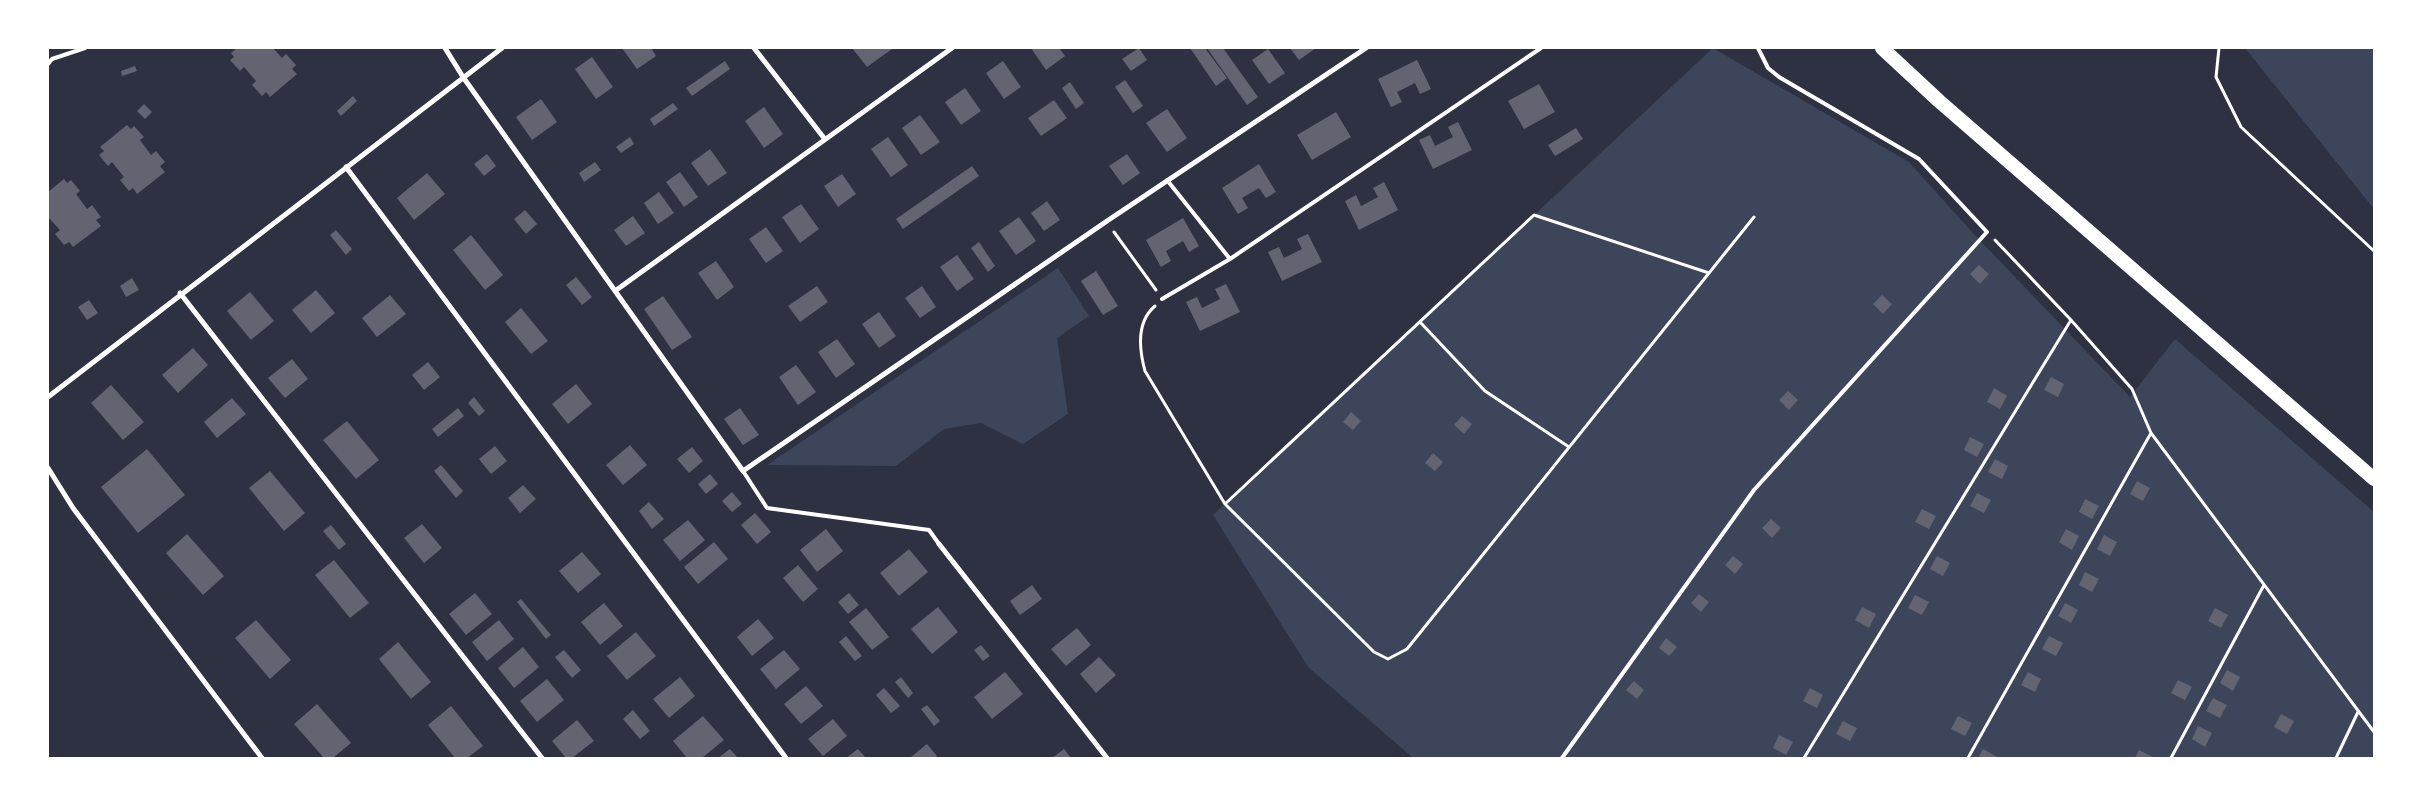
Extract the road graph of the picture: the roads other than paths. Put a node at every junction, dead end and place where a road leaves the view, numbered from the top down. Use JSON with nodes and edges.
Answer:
{"nodes":[{"id":1,"x":85,"y":48,"type":"edge"},
{"id":2,"x":445,"y":48,"type":"edge"},
{"id":3,"x":502,"y":48,"type":"edge"},
{"id":4,"x":754,"y":48,"type":"edge"},
{"id":5,"x":952,"y":48,"type":"edge"},
{"id":6,"x":1366,"y":48,"type":"edge"},
{"id":7,"x":1541,"y":48,"type":"edge"},
{"id":8,"x":1758,"y":48,"type":"edge"},
{"id":9,"x":1882,"y":48,"type":"edge"},
{"id":10,"x":48,"y":64,"type":"edge"},
{"id":11,"x":463,"y":77,"type":"junction"},
{"id":12,"x":824,"y":138,"type":"junction"},
{"id":13,"x":346,"y":167,"type":"junction"},
{"id":14,"x":1167,"y":180,"type":"junction"},
{"id":15,"x":1230,"y":259,"type":"junction"},
{"id":16,"x":615,"y":291,"type":"junction"},
{"id":17,"x":180,"y":293,"type":"junction"},
{"id":18,"x":1162,"y":299,"type":"road end"},
{"id":19,"x":48,"y":396,"type":"edge"},
{"id":20,"x":48,"y":468,"type":"edge"},
{"id":21,"x":743,"y":471,"type":"junction"},
{"id":22,"x":2374,"y":479,"type":"edge"},
{"id":23,"x":939,"y":544,"type":"joint"},
{"id":24,"x":262,"y":758,"type":"edge"},
{"id":25,"x":542,"y":758,"type":"edge"},
{"id":26,"x":786,"y":758,"type":"edge"},
{"id":27,"x":1107,"y":758,"type":"edge"},
{"id":28,"x":1562,"y":758,"type":"edge"}],
"edges":[{"from":1,"to":10,"type":"lane"},
{"from":2,"to":11,"type":"street"},
{"from":3,"to":11,"type":"street"},
{"from":4,"to":12,"type":"street"},
{"from":5,"to":12,"type":"street"},
{"from":6,"to":14,"type":"street"},
{"from":7,"to":15,"type":"lane"},
{"from":8,"to":28,"type":"lane"},
{"from":9,"to":22,"type":"highway"},
{"from":11,"to":13,"type":"street"},
{"from":11,"to":16,"type":"street"},
{"from":12,"to":16,"type":"street"},
{"from":13,"to":17,"type":"street"},
{"from":13,"to":26,"type":"street"},
{"from":14,"to":15,"type":"lane"},
{"from":14,"to":21,"type":"street"},
{"from":15,"to":18,"type":"lane"},
{"from":16,"to":21,"type":"street"},
{"from":17,"to":19,"type":"street"},
{"from":17,"to":25,"type":"street"},
{"from":20,"to":24,"type":"street"},
{"from":21,"to":23,"type":"lane"},
{"from":23,"to":27,"type":"street"}]}
